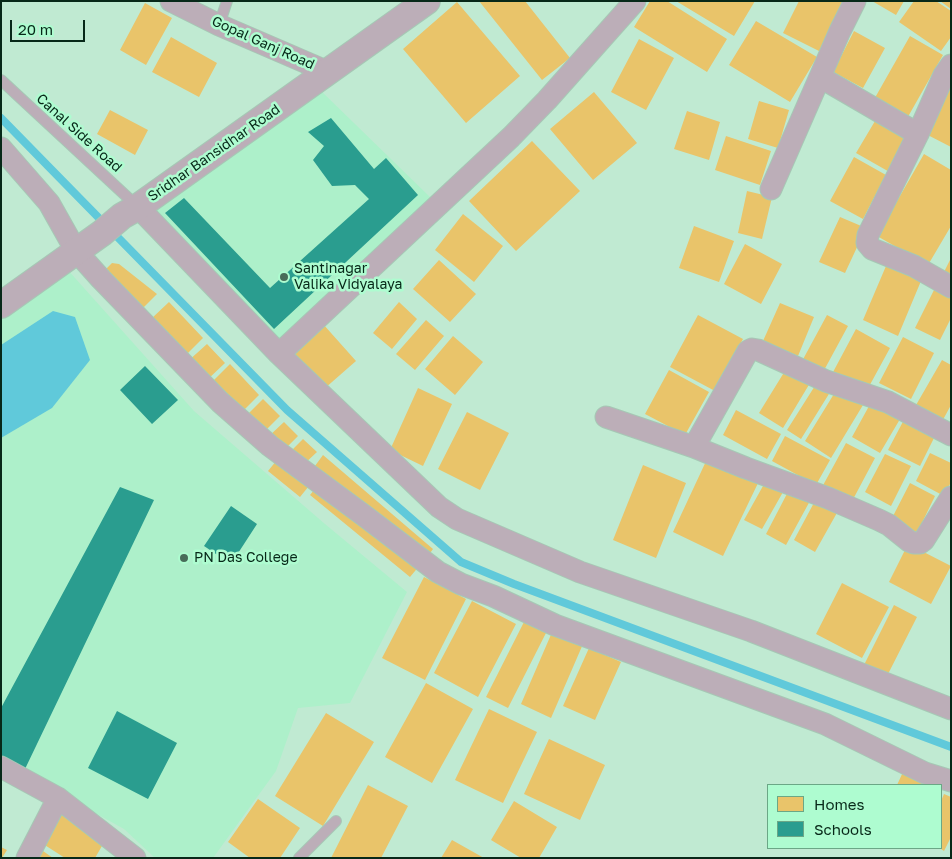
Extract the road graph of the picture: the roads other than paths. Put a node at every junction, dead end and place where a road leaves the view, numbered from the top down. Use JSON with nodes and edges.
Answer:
{"nodes":[{"id":1,"x":171,"y":1,"type":"edge"},
{"id":2,"x":227,"y":1,"type":"edge"},
{"id":3,"x":427,"y":1,"type":"edge"},
{"id":4,"x":635,"y":1,"type":"edge"},
{"id":5,"x":855,"y":1,"type":"edge"},
{"id":6,"x":219,"y":25,"type":"junction"},
{"id":7,"x":951,"y":65,"type":"edge"},
{"id":8,"x":328,"y":72,"type":"junction"},
{"id":9,"x":820,"y":77,"type":"junction"},
{"id":10,"x":1,"y":80,"type":"edge"},
{"id":11,"x":918,"y":134,"type":"junction"},
{"id":12,"x":1,"y":148,"type":"edge"},
{"id":13,"x":771,"y":189,"type":"dead end"},
{"id":14,"x":130,"y":212,"type":"junction"},
{"id":15,"x":76,"y":251,"type":"junction"},
{"id":16,"x":951,"y":287,"type":"edge"},
{"id":17,"x":1,"y":305,"type":"edge"},
{"id":18,"x":279,"y":354,"type":"junction"},
{"id":19,"x":606,"y":417,"type":"dead end"},
{"id":20,"x":951,"y":435,"type":"edge"},
{"id":21,"x":694,"y":446,"type":"junction"},
{"id":22,"x":951,"y":497,"type":"edge"},
{"id":23,"x":951,"y":709,"type":"edge"},
{"id":24,"x":1,"y":767,"type":"edge"},
{"id":25,"x":951,"y":781,"type":"edge"},
{"id":26,"x":58,"y":798,"type":"junction"},
{"id":27,"x":336,"y":821,"type":"dead end"},
{"id":28,"x":27,"y":858,"type":"edge"},
{"id":29,"x":135,"y":858,"type":"edge"},
{"id":30,"x":299,"y":858,"type":"edge"}],
"edges":[{"from":1,"to":6,"type":"street","name":"Gopal Ganj Road"},
{"from":2,"to":6,"type":"lane"},
{"from":3,"to":8,"type":"street","name":"Sridhar Bansidhar Road"},
{"from":4,"to":18,"type":"street"},
{"from":5,"to":9,"type":"street"},
{"from":6,"to":8,"type":"street","name":"Gopal Ganj Road"},
{"from":7,"to":11,"type":"street"},
{"from":8,"to":14,"type":"street","name":"Sridhar Bansidhar Road"},
{"from":9,"to":11,"type":"street"},
{"from":9,"to":13,"type":"street"},
{"from":10,"to":14,"type":"lane","name":"Canal Side Road"},
{"from":11,"to":16,"type":"street"},
{"from":12,"to":15,"type":"street"},
{"from":14,"to":15,"type":"street","name":"Sridhar Bansidhar Road"},
{"from":14,"to":18,"type":"street"},
{"from":15,"to":17,"type":"street","name":"Sridhar Bansidhar Road"},
{"from":15,"to":25,"type":"street"},
{"from":18,"to":23,"type":"street"},
{"from":19,"to":21,"type":"street"},
{"from":20,"to":21,"type":"street"},
{"from":21,"to":22,"type":"street"},
{"from":24,"to":26,"type":"street"},
{"from":26,"to":28,"type":"street"},
{"from":26,"to":29,"type":"street"},
{"from":27,"to":30,"type":"lane"}]}
